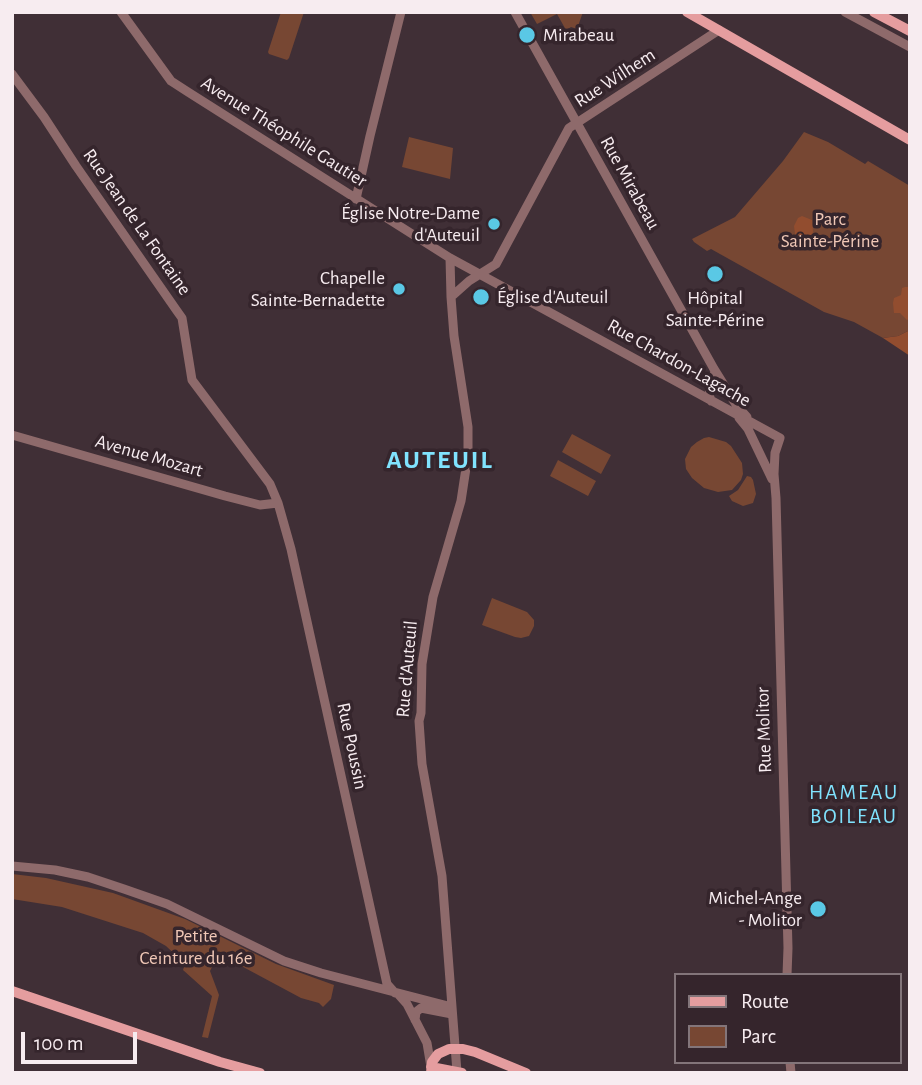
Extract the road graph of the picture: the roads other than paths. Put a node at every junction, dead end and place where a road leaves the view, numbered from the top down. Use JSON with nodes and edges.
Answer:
{"nodes":[{"id":1,"x":121,"y":12,"type":"edge"},
{"id":2,"x":401,"y":12,"type":"edge"},
{"id":3,"x":515,"y":12,"type":"edge"},
{"id":4,"x":687,"y":12,"type":"edge"},
{"id":5,"x":845,"y":12,"type":"edge"},
{"id":6,"x":874,"y":12,"type":"edge"},
{"id":7,"x":719,"y":30,"type":"junction"},
{"id":8,"x":910,"y":31,"type":"edge"},
{"id":9,"x":910,"y":47,"type":"edge"},
{"id":10,"x":12,"y":74,"type":"edge"},
{"id":11,"x":576,"y":124,"type":"junction"},
{"id":12,"x":910,"y":140,"type":"edge"},
{"id":13,"x":356,"y":198,"type":"junction"},
{"id":14,"x":450,"y":258,"type":"junction"},
{"id":15,"x":480,"y":274,"type":"junction"},
{"id":16,"x":451,"y":297,"type":"junction"},
{"id":17,"x":715,"y":371,"type":"junction"},
{"id":18,"x":711,"y":387,"type":"junction"},
{"id":19,"x":725,"y":389,"type":"junction"},
{"id":20,"x":714,"y":403,"type":"junction"},
{"id":21,"x":736,"y":414,"type":"junction"},
{"id":22,"x":753,"y":424,"type":"junction"},
{"id":23,"x":12,"y":435,"type":"edge"},
{"id":24,"x":780,"y":438,"type":"joint"},
{"id":25,"x":774,"y":484,"type":"junction"},
{"id":26,"x":278,"y":503,"type":"junction"},
{"id":27,"x":12,"y":866,"type":"edge"},
{"id":28,"x":788,"y":973,"type":"edge"},
{"id":29,"x":12,"y":991,"type":"edge"},
{"id":30,"x":396,"y":994,"type":"junction"},
{"id":31,"x":452,"y":1011,"type":"junction"},
{"id":32,"x":415,"y":1020,"type":"junction"},
{"id":33,"x":455,"y":1049,"type":"junction"},
{"id":34,"x":429,"y":1071,"type":"edge"},
{"id":35,"x":260,"y":1073,"type":"edge"},
{"id":36,"x":459,"y":1073,"type":"edge"},
{"id":37,"x":526,"y":1073,"type":"edge"}],
"edges":[{"from":1,"to":13,"type":"street","name":"Avenue Théophile Gautier"},
{"from":2,"to":13,"type":"street"},
{"from":3,"to":11,"type":"street","name":"Rue Mirabeau"},
{"from":4,"to":7,"type":"main road"},
{"from":5,"to":9,"type":"street"},
{"from":6,"to":8,"type":"main road"},
{"from":7,"to":11,"type":"street","name":"Rue Wilhem"},
{"from":7,"to":12,"type":"main road"},
{"from":10,"to":26,"type":"street","name":"Rue Jean de La Fontaine"},
{"from":11,"to":15,"type":"street","name":"Rue Wilhem"},
{"from":11,"to":17,"type":"street","name":"Rue Mirabeau"},
{"from":13,"to":14,"type":"street","name":"Avenue Théophile Gautier"},
{"from":14,"to":15,"type":"street","name":"Rue Chardon-Lagache"},
{"from":14,"to":16,"type":"street","name":"Rue d'Auteuil"},
{"from":15,"to":16,"type":"street"},
{"from":15,"to":20,"type":"street","name":"Rue Chardon-Lagache"},
{"from":16,"to":31,"type":"street","name":"Rue d'Auteuil"},
{"from":17,"to":18,"type":"street"},
{"from":17,"to":19,"type":"street","name":"Rue Mirabeau"},
{"from":18,"to":19,"type":"street"},
{"from":18,"to":20,"type":"street"},
{"from":19,"to":20,"type":"street"},
{"from":19,"to":22,"type":"street","name":"Rue Mirabeau"},
{"from":20,"to":21,"type":"street","name":"Rue Chardon-Lagache"},
{"from":21,"to":22,"type":"street","name":"Rue Chardon-Lagache"},
{"from":21,"to":25,"type":"street","name":"Rue Molitor"},
{"from":22,"to":24,"type":"street","name":"Rue Chardon-Lagache"},
{"from":23,"to":26,"type":"street","name":"Avenue Mozart"},
{"from":24,"to":25,"type":"street","name":"Rue Molitor"},
{"from":25,"to":28,"type":"street","name":"Rue Molitor"},
{"from":26,"to":30,"type":"street","name":"Rue Poussin"},
{"from":27,"to":30,"type":"street"},
{"from":29,"to":35,"type":"main road"},
{"from":30,"to":31,"type":"street"},
{"from":30,"to":32,"type":"street","name":"Rue Poussin"},
{"from":31,"to":32,"type":"street"},
{"from":31,"to":33,"type":"street","name":"Rue d'Auteuil"},
{"from":32,"to":34,"type":"street","name":"Rue Poussin"},
{"from":33,"to":34,"type":"main road"},
{"from":33,"to":36,"type":"street","name":"Rue d'Auteuil"},
{"from":33,"to":37,"type":"main road"},
{"from":34,"to":36,"type":"main road"}]}
